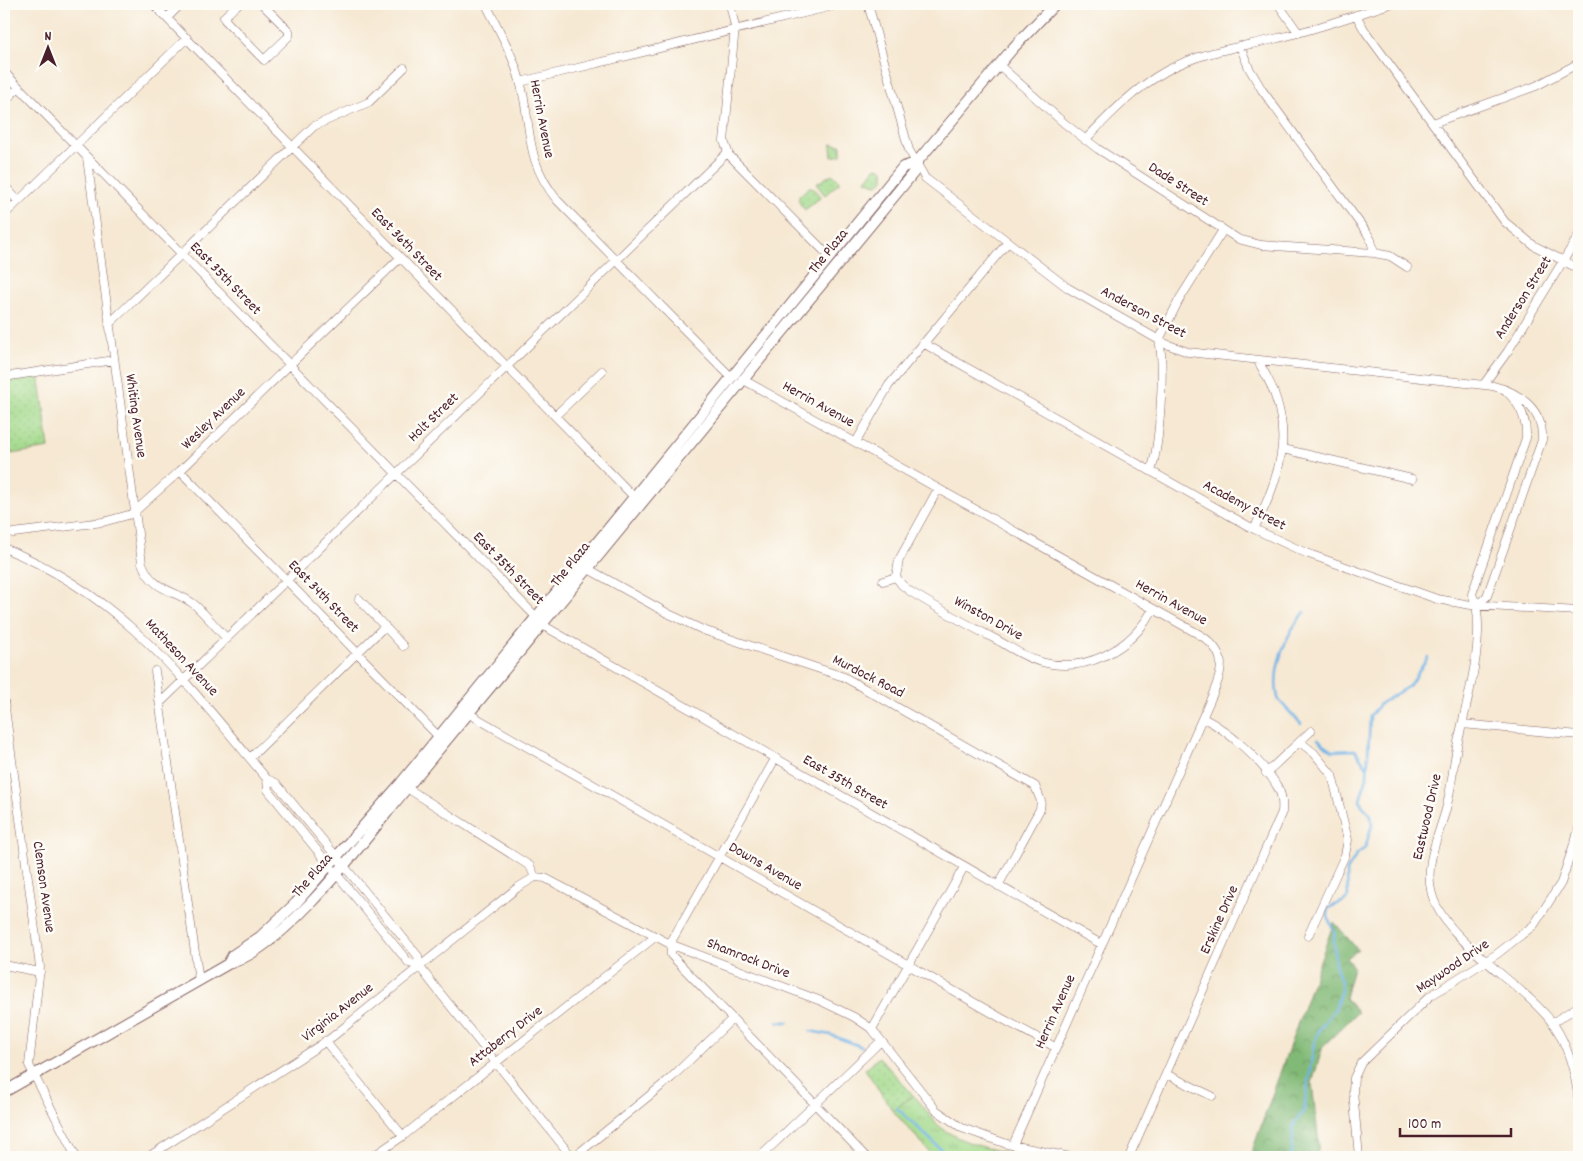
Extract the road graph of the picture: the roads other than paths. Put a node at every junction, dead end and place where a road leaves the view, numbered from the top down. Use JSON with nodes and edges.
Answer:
{"nodes":[{"id":1,"x":153,"y":4,"type":"edge"},
{"id":2,"x":181,"y":4,"type":"edge"},
{"id":3,"x":238,"y":4,"type":"edge"},
{"id":4,"x":262,"y":4,"type":"edge"},
{"id":5,"x":486,"y":4,"type":"edge"},
{"id":6,"x":730,"y":4,"type":"edge"},
{"id":7,"x":840,"y":4,"type":"edge"},
{"id":8,"x":868,"y":4,"type":"edge"},
{"id":9,"x":1055,"y":4,"type":"edge"},
{"id":10,"x":1278,"y":4,"type":"edge"},
{"id":11,"x":1390,"y":4,"type":"edge"},
{"id":12,"x":1356,"y":14,"type":"junction"},
{"id":13,"x":167,"y":18,"type":"junction"},
{"id":14,"x":734,"y":30,"type":"junction"},
{"id":15,"x":1298,"y":32,"type":"junction"},
{"id":16,"x":187,"y":38,"type":"junction"},
{"id":17,"x":1240,"y":46,"type":"junction"},
{"id":18,"x":1579,"y":64,"type":"edge"},
{"id":19,"x":999,"y":65,"type":"junction"},
{"id":20,"x":404,"y":68,"type":"dead end"},
{"id":21,"x":4,"y":72,"type":"edge"},
{"id":22,"x":520,"y":82,"type":"junction"},
{"id":23,"x":18,"y":88,"type":"junction"},
{"id":24,"x":4,"y":102,"type":"edge"},
{"id":25,"x":1433,"y":123,"type":"junction"},
{"id":26,"x":1085,"y":140,"type":"junction"},
{"id":27,"x":76,"y":146,"type":"junction"},
{"id":28,"x":294,"y":148,"type":"junction"},
{"id":29,"x":727,"y":153,"type":"junction"},
{"id":30,"x":87,"y":158,"type":"junction"},
{"id":31,"x":916,"y":163,"type":"junction"},
{"id":32,"x":4,"y":185,"type":"edge"},
{"id":33,"x":18,"y":201,"type":"junction"},
{"id":34,"x":4,"y":215,"type":"edge"},
{"id":35,"x":1223,"y":230,"type":"junction"},
{"id":36,"x":1579,"y":235,"type":"edge"},
{"id":37,"x":1008,"y":242,"type":"junction"},
{"id":38,"x":1374,"y":253,"type":"junction"},
{"id":39,"x":182,"y":255,"type":"junction"},
{"id":40,"x":830,"y":257,"type":"junction"},
{"id":41,"x":400,"y":258,"type":"junction"},
{"id":42,"x":617,"y":259,"type":"junction"},
{"id":43,"x":1562,"y":262,"type":"junction"},
{"id":44,"x":1407,"y":267,"type":"dead end"},
{"id":45,"x":1579,"y":269,"type":"edge"},
{"id":46,"x":109,"y":324,"type":"junction"},
{"id":47,"x":1159,"y":340,"type":"junction"},
{"id":48,"x":924,"y":343,"type":"junction"},
{"id":49,"x":114,"y":360,"type":"junction"},
{"id":50,"x":1257,"y":360,"type":"junction"},
{"id":51,"x":289,"y":365,"type":"junction"},
{"id":52,"x":506,"y":366,"type":"junction"},
{"id":53,"x":602,"y":371,"type":"dead end"},
{"id":54,"x":4,"y":377,"type":"edge"},
{"id":55,"x":737,"y":379,"type":"junction"},
{"id":56,"x":1484,"y":384,"type":"junction"},
{"id":57,"x":1500,"y":387,"type":"junction"},
{"id":58,"x":555,"y":416,"type":"junction"},
{"id":59,"x":856,"y":442,"type":"junction"},
{"id":60,"x":1282,"y":450,"type":"junction"},
{"id":61,"x":180,"y":471,"type":"junction"},
{"id":62,"x":1151,"y":471,"type":"junction"},
{"id":63,"x":396,"y":474,"type":"junction"},
{"id":64,"x":1412,"y":479,"type":"dead end"},
{"id":65,"x":938,"y":489,"type":"junction"},
{"id":66,"x":637,"y":500,"type":"junction"},
{"id":67,"x":134,"y":513,"type":"junction"},
{"id":68,"x":1254,"y":529,"type":"junction"},
{"id":69,"x":13,"y":533,"type":"dead end"},
{"id":70,"x":4,"y":548,"type":"edge"},
{"id":71,"x":583,"y":566,"type":"junction"},
{"id":72,"x":896,"y":577,"type":"junction"},
{"id":73,"x":287,"y":580,"type":"junction"},
{"id":74,"x":884,"y":581,"type":"dead end"},
{"id":75,"x":359,"y":599,"type":"dead end"},
{"id":76,"x":1478,"y":605,"type":"junction"},
{"id":77,"x":1153,"y":608,"type":"junction"},
{"id":78,"x":1579,"y":611,"type":"edge"},
{"id":79,"x":539,"y":620,"type":"junction"},
{"id":80,"x":385,"y":626,"type":"junction"},
{"id":81,"x":227,"y":639,"type":"junction"},
{"id":82,"x":403,"y":646,"type":"dead end"},
{"id":83,"x":357,"y":652,"type":"junction"},
{"id":84,"x":155,"y":671,"type":"dead end"},
{"id":85,"x":184,"y":679,"type":"junction"},
{"id":86,"x":4,"y":701,"type":"edge"},
{"id":87,"x":160,"y":702,"type":"junction"},
{"id":88,"x":465,"y":711,"type":"junction"},
{"id":89,"x":1203,"y":718,"type":"junction"},
{"id":90,"x":1462,"y":724,"type":"junction"},
{"id":91,"x":1311,"y":732,"type":"dead end"},
{"id":92,"x":1579,"y":735,"type":"edge"},
{"id":93,"x":442,"y":739,"type":"junction"},
{"id":94,"x":1300,"y":742,"type":"junction"},
{"id":95,"x":250,"y":758,"type":"junction"},
{"id":96,"x":775,"y":759,"type":"junction"},
{"id":97,"x":1266,"y":772,"type":"junction"},
{"id":98,"x":267,"y":779,"type":"junction"},
{"id":99,"x":407,"y":788,"type":"junction"},
{"id":100,"x":1579,"y":829,"type":"edge"},
{"id":101,"x":720,"y":857,"type":"junction"},
{"id":102,"x":340,"y":860,"type":"junction"},
{"id":103,"x":964,"y":867,"type":"junction"},
{"id":104,"x":333,"y":869,"type":"junction"},
{"id":105,"x":535,"y":877,"type":"junction"},
{"id":106,"x":998,"y":886,"type":"junction"},
{"id":107,"x":1308,"y":936,"type":"dead end"},
{"id":108,"x":655,"y":937,"type":"junction"},
{"id":109,"x":670,"y":944,"type":"junction"},
{"id":110,"x":1101,"y":944,"type":"junction"},
{"id":111,"x":1486,"y":960,"type":"junction"},
{"id":112,"x":909,"y":964,"type":"junction"},
{"id":113,"x":4,"y":965,"type":"edge"},
{"id":114,"x":419,"y":966,"type":"junction"},
{"id":115,"x":40,"y":972,"type":"junction"},
{"id":116,"x":199,"y":981,"type":"junction"},
{"id":117,"x":1579,"y":1006,"type":"edge"},
{"id":118,"x":732,"y":1019,"type":"junction"},
{"id":119,"x":1552,"y":1023,"type":"junction"},
{"id":120,"x":872,"y":1029,"type":"junction"},
{"id":121,"x":881,"y":1040,"type":"junction"},
{"id":122,"x":326,"y":1041,"type":"junction"},
{"id":123,"x":1056,"y":1046,"type":"junction"},
{"id":124,"x":496,"y":1063,"type":"junction"},
{"id":125,"x":1166,"y":1074,"type":"junction"},
{"id":126,"x":33,"y":1076,"type":"junction"},
{"id":127,"x":4,"y":1092,"type":"edge"},
{"id":128,"x":1212,"y":1096,"type":"dead end"},
{"id":129,"x":1579,"y":1103,"type":"edge"},
{"id":130,"x":815,"y":1104,"type":"junction"},
{"id":131,"x":403,"y":1136,"type":"junction"},
{"id":132,"x":1013,"y":1145,"type":"junction"},
{"id":133,"x":76,"y":1157,"type":"edge"},
{"id":134,"x":148,"y":1157,"type":"edge"},
{"id":135,"x":372,"y":1157,"type":"edge"},
{"id":136,"x":573,"y":1157,"type":"edge"},
{"id":137,"x":760,"y":1157,"type":"edge"},
{"id":138,"x":866,"y":1157,"type":"edge"},
{"id":139,"x":1070,"y":1157,"type":"edge"},
{"id":140,"x":1129,"y":1157,"type":"edge"},
{"id":141,"x":1359,"y":1157,"type":"edge"}],
"edges":[{"from":1,"to":13,"type":"street","name":"East 36th Street"},
{"from":2,"to":13,"type":"street"},
{"from":3,"to":4,"type":"street"},
{"from":5,"to":22,"type":"street","name":"Herrin Avenue"},
{"from":6,"to":14,"type":"street"},
{"from":7,"to":14,"type":"street"},
{"from":8,"to":31,"type":"street","name":"Anderson Street"},
{"from":9,"to":19,"type":"main road","name":"The Plaza"},
{"from":10,"to":15,"type":"street"},
{"from":11,"to":12,"type":"street"},
{"from":12,"to":15,"type":"street"},
{"from":12,"to":25,"type":"street"},
{"from":13,"to":16,"type":"street","name":"East 36th Street"},
{"from":14,"to":22,"type":"street"},
{"from":14,"to":29,"type":"street"},
{"from":15,"to":17,"type":"street"},
{"from":16,"to":27,"type":"street"},
{"from":16,"to":28,"type":"street","name":"East 36th Street"},
{"from":17,"to":26,"type":"street"},
{"from":17,"to":38,"type":"street"},
{"from":18,"to":25,"type":"street"},
{"from":19,"to":26,"type":"street","name":"Dade Street"},
{"from":19,"to":31,"type":"main road","name":"The Plaza"},
{"from":20,"to":28,"type":"street"},
{"from":21,"to":23,"type":"street","name":"East 35th Street"},
{"from":22,"to":42,"type":"street","name":"Herrin Avenue"},
{"from":23,"to":24,"type":"street"},
{"from":23,"to":27,"type":"street","name":"East 35th Street"},
{"from":25,"to":43,"type":"street"},
{"from":26,"to":35,"type":"street","name":"Dade Street"},
{"from":27,"to":30,"type":"street","name":"East 35th Street"},
{"from":27,"to":33,"type":"street"},
{"from":28,"to":39,"type":"street"},
{"from":28,"to":41,"type":"street","name":"East 36th Street"},
{"from":29,"to":40,"type":"street"},
{"from":29,"to":42,"type":"street","name":"Holt Street"},
{"from":30,"to":39,"type":"street","name":"East 35th Street"},
{"from":30,"to":46,"type":"street","name":"Whiting Avenue"},
{"from":31,"to":37,"type":"street","name":"Anderson Street"},
{"from":31,"to":40,"type":"main road","name":"The Plaza"},
{"from":31,"to":55,"type":"main road","name":"The Plaza"},
{"from":32,"to":33,"type":"street"},
{"from":33,"to":34,"type":"street"},
{"from":35,"to":38,"type":"street","name":"Dade Street"},
{"from":35,"to":47,"type":"street"},
{"from":36,"to":43,"type":"street","name":"Anderson Street"},
{"from":37,"to":47,"type":"street","name":"Anderson Street"},
{"from":37,"to":48,"type":"street"},
{"from":38,"to":44,"type":"street","name":"Dade Street"},
{"from":39,"to":46,"type":"street"},
{"from":39,"to":51,"type":"street","name":"East 35th Street"},
{"from":40,"to":55,"type":"main road","name":"The Plaza"},
{"from":41,"to":51,"type":"street","name":"Wesley Avenue"},
{"from":41,"to":52,"type":"street","name":"East 36th Street"},
{"from":42,"to":52,"type":"street","name":"Holt Street"},
{"from":42,"to":55,"type":"street","name":"Herrin Avenue"},
{"from":43,"to":45,"type":"street"},
{"from":43,"to":56,"type":"street","name":"Anderson Street"},
{"from":46,"to":49,"type":"street","name":"Whiting Avenue"},
{"from":47,"to":50,"type":"street","name":"Anderson Street"},
{"from":47,"to":62,"type":"street"},
{"from":48,"to":59,"type":"street"},
{"from":48,"to":62,"type":"street","name":"Academy Street"},
{"from":49,"to":54,"type":"street"},
{"from":49,"to":67,"type":"street","name":"Whiting Avenue"},
{"from":50,"to":56,"type":"street","name":"Anderson Street"},
{"from":50,"to":60,"type":"street"},
{"from":51,"to":61,"type":"street","name":"Wesley Avenue"},
{"from":51,"to":63,"type":"street","name":"East 35th Street"},
{"from":52,"to":58,"type":"street","name":"East 36th Street"},
{"from":52,"to":63,"type":"street","name":"Holt Street"},
{"from":53,"to":58,"type":"street"},
{"from":55,"to":59,"type":"street","name":"Herrin Avenue"},
{"from":55,"to":66,"type":"main road","name":"The Plaza"},
{"from":56,"to":57,"type":"street","name":"Eastwood Drive"},
{"from":57,"to":76,"type":"street","name":"Eastwood Drive"},
{"from":57,"to":76,"type":"street","name":"Eastwood Drive"},
{"from":58,"to":66,"type":"street","name":"East 36th Street"},
{"from":59,"to":65,"type":"street","name":"Herrin Avenue"},
{"from":60,"to":64,"type":"street"},
{"from":60,"to":68,"type":"street"},
{"from":61,"to":67,"type":"street","name":"Wesley Avenue"},
{"from":61,"to":73,"type":"street","name":"East 34th Street"},
{"from":62,"to":68,"type":"street","name":"Academy Street"},
{"from":63,"to":73,"type":"street","name":"Holt Street"},
{"from":63,"to":79,"type":"street","name":"East 35th Street"},
{"from":65,"to":72,"type":"street"},
{"from":65,"to":77,"type":"street","name":"Herrin Avenue"},
{"from":66,"to":71,"type":"main road","name":"The Plaza"},
{"from":67,"to":69,"type":"street","name":"Wesley Avenue"},
{"from":67,"to":81,"type":"street","name":"Whiting Avenue"},
{"from":68,"to":76,"type":"street","name":"Academy Street"},
{"from":70,"to":85,"type":"street","name":"Matheson Avenue"},
{"from":71,"to":79,"type":"main road","name":"The Plaza"},
{"from":71,"to":106,"type":"street","name":"Murdock Road"},
{"from":72,"to":74,"type":"street"},
{"from":72,"to":77,"type":"street","name":"Winston Drive"},
{"from":73,"to":81,"type":"street","name":"Holt Street"},
{"from":73,"to":83,"type":"street","name":"East 34th Street"},
{"from":75,"to":80,"type":"street"},
{"from":76,"to":78,"type":"street","name":"Academy Street"},
{"from":76,"to":90,"type":"street","name":"Eastwood Drive"},
{"from":77,"to":89,"type":"street","name":"Herrin Avenue"},
{"from":79,"to":88,"type":"main road","name":"The Plaza"},
{"from":79,"to":96,"type":"street","name":"East 35th Street"},
{"from":80,"to":82,"type":"street"},
{"from":80,"to":83,"type":"street"},
{"from":81,"to":85,"type":"street","name":"Holt Street"},
{"from":83,"to":93,"type":"street","name":"East 34th Street"},
{"from":83,"to":95,"type":"street"},
{"from":84,"to":87,"type":"street"},
{"from":85,"to":87,"type":"street","name":"Holt Street"},
{"from":85,"to":95,"type":"street","name":"Matheson Avenue"},
{"from":86,"to":115,"type":"street","name":"Clemson Avenue"},
{"from":87,"to":116,"type":"street"},
{"from":88,"to":93,"type":"main road","name":"The Plaza"},
{"from":88,"to":101,"type":"street","name":"Downs Avenue"},
{"from":89,"to":97,"type":"street","name":"Erskine Drive"},
{"from":89,"to":110,"type":"street","name":"Herrin Avenue"},
{"from":90,"to":92,"type":"street"},
{"from":90,"to":111,"type":"street","name":"Eastwood Drive"},
{"from":91,"to":94,"type":"street"},
{"from":93,"to":99,"type":"main road","name":"The Plaza"},
{"from":93,"to":102,"type":"main road","name":"The Plaza"},
{"from":94,"to":97,"type":"street"},
{"from":94,"to":107,"type":"street"},
{"from":95,"to":98,"type":"street","name":"Matheson Avenue"},
{"from":96,"to":101,"type":"street"},
{"from":96,"to":103,"type":"street","name":"East 35th Street"},
{"from":97,"to":125,"type":"street","name":"Erskine Drive"},
{"from":98,"to":102,"type":"street","name":"Matheson Avenue"},
{"from":98,"to":104,"type":"street","name":"Matheson Avenue"},
{"from":99,"to":102,"type":"main road","name":"The Plaza"},
{"from":99,"to":105,"type":"street","name":"Shamrock Drive"},
{"from":100,"to":111,"type":"street","name":"Maywood Drive"},
{"from":101,"to":109,"type":"street"},
{"from":101,"to":112,"type":"street","name":"Downs Avenue"},
{"from":102,"to":104,"type":"main road","name":"The Plaza"},
{"from":102,"to":114,"type":"street","name":"Matheson Avenue"},
{"from":103,"to":106,"type":"street","name":"East 35th Street"},
{"from":103,"to":112,"type":"street"},
{"from":104,"to":114,"type":"street","name":"Matheson Avenue"},
{"from":104,"to":116,"type":"main road","name":"The Plaza"},
{"from":105,"to":108,"type":"street","name":"Shamrock Drive"},
{"from":105,"to":114,"type":"street","name":"Virginia Avenue"},
{"from":106,"to":110,"type":"street","name":"East 35th Street"},
{"from":108,"to":109,"type":"street","name":"Shamrock Drive"},
{"from":108,"to":124,"type":"street","name":"Attaberry Drive"},
{"from":109,"to":118,"type":"street"},
{"from":109,"to":120,"type":"street","name":"Shamrock Drive"},
{"from":110,"to":123,"type":"street","name":"Herrin Avenue"},
{"from":111,"to":119,"type":"street","name":"Eastwood Drive"},
{"from":111,"to":141,"type":"street","name":"Maywood Drive"},
{"from":112,"to":120,"type":"street"},
{"from":112,"to":123,"type":"street","name":"Downs Avenue"},
{"from":113,"to":115,"type":"street"},
{"from":114,"to":122,"type":"street","name":"Virginia Avenue"},
{"from":114,"to":124,"type":"street","name":"Matheson Avenue"},
{"from":115,"to":126,"type":"street","name":"Clemson Avenue"},
{"from":116,"to":126,"type":"main road","name":"The Plaza"},
{"from":117,"to":119,"type":"street"},
{"from":118,"to":130,"type":"street"},
{"from":118,"to":136,"type":"street"},
{"from":119,"to":129,"type":"street","name":"Eastwood Drive"},
{"from":120,"to":121,"type":"street","name":"Shamrock Drive"},
{"from":121,"to":130,"type":"street"},
{"from":121,"to":132,"type":"street","name":"Shamrock Drive"},
{"from":122,"to":131,"type":"street"},
{"from":122,"to":134,"type":"street","name":"Virginia Avenue"},
{"from":123,"to":132,"type":"street","name":"Herrin Avenue"},
{"from":124,"to":131,"type":"street","name":"Attaberry Drive"},
{"from":124,"to":136,"type":"street","name":"Matheson Avenue"},
{"from":125,"to":128,"type":"street"},
{"from":125,"to":140,"type":"street","name":"Erskine Drive"},
{"from":126,"to":127,"type":"main road","name":"The Plaza"},
{"from":126,"to":133,"type":"street"},
{"from":130,"to":137,"type":"street"},
{"from":130,"to":138,"type":"street"},
{"from":131,"to":135,"type":"street","name":"Attaberry Drive"},
{"from":132,"to":139,"type":"street","name":"Shamrock Drive"}]}
